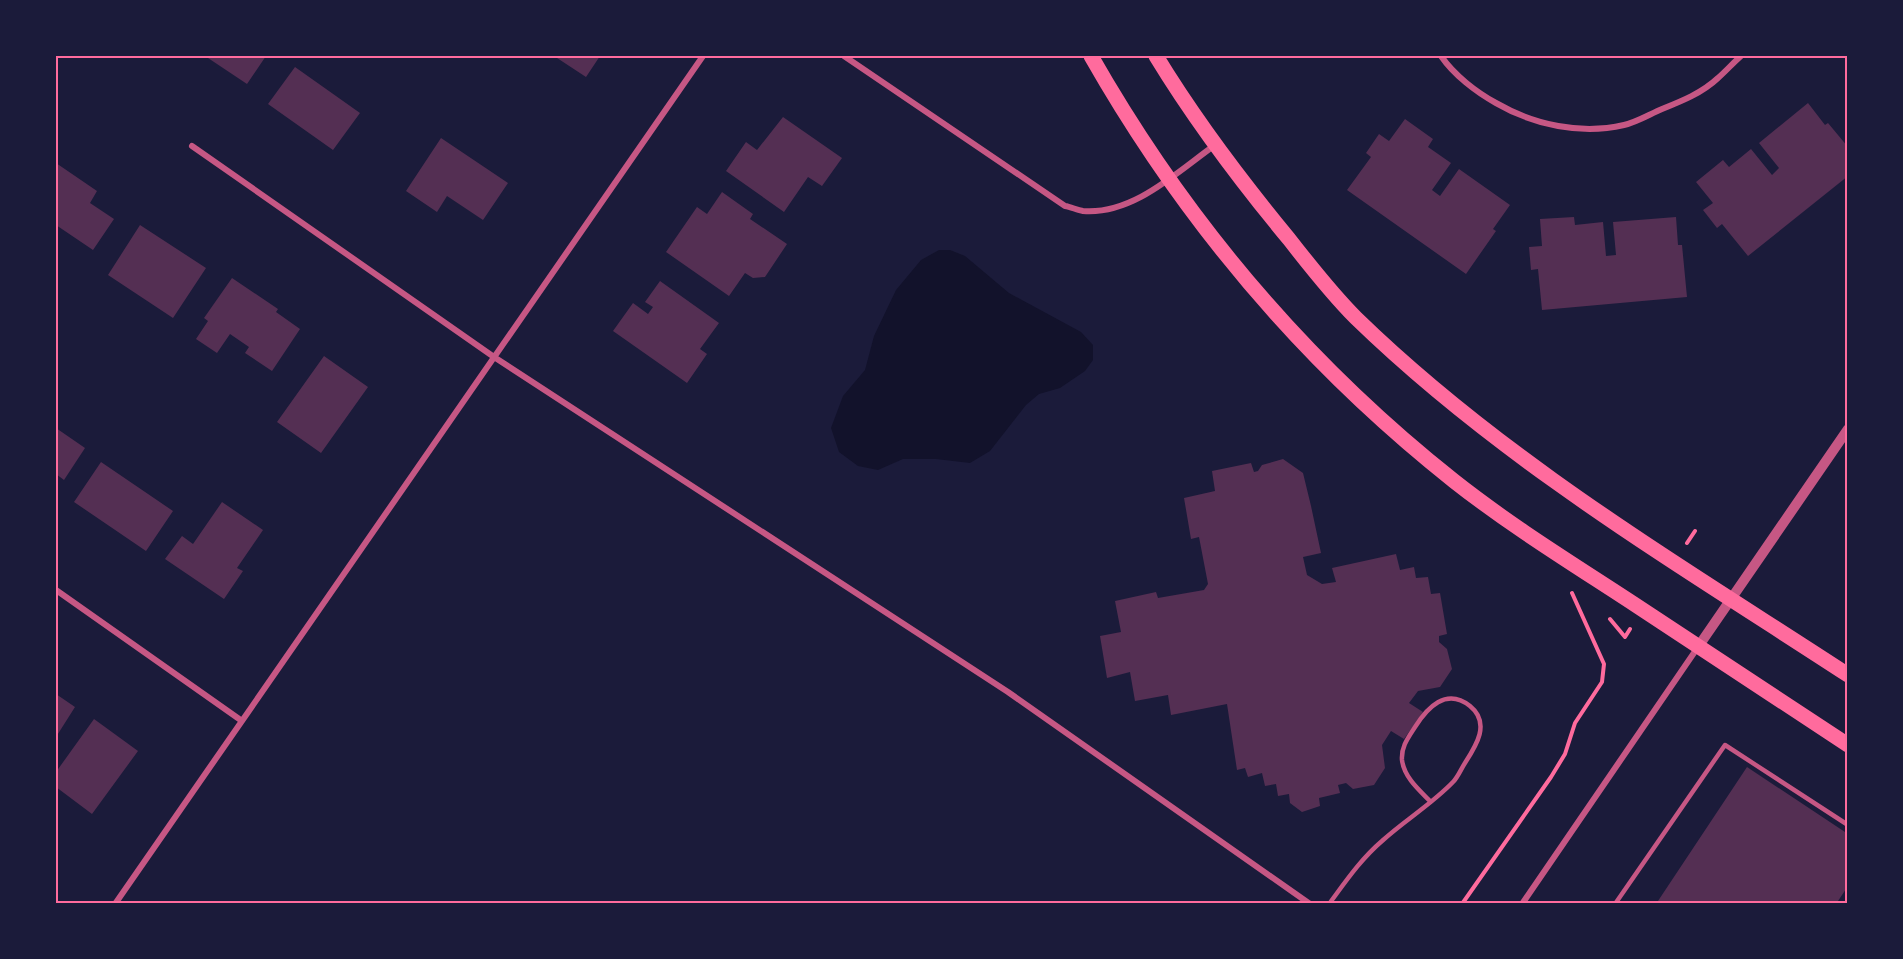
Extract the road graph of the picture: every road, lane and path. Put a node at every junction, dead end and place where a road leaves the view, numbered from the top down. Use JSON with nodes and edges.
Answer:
{"nodes":[{"id":1,"x":703,"y":56,"type":"edge"},
{"id":2,"x":844,"y":56,"type":"edge"},
{"id":3,"x":1092,"y":56,"type":"edge"},
{"id":4,"x":1156,"y":56,"type":"edge"},
{"id":5,"x":1441,"y":56,"type":"edge"},
{"id":6,"x":1741,"y":56,"type":"edge"},
{"id":7,"x":1215,"y":145,"type":"junction"},
{"id":8,"x":192,"y":146,"type":"dead end"},
{"id":9,"x":1168,"y":178,"type":"junction"},
{"id":10,"x":494,"y":357,"type":"junction"},
{"id":11,"x":1848,"y":429,"type":"edge"},
{"id":12,"x":1695,"y":531,"type":"dead end"},
{"id":13,"x":1675,"y":562,"type":"junction"},
{"id":14,"x":56,"y":590,"type":"edge"},
{"id":15,"x":1581,"y":598,"type":"dead end"},
{"id":16,"x":1731,"y":599,"type":"junction"},
{"id":17,"x":1642,"y":610,"type":"junction"},
{"id":18,"x":1606,"y":615,"type":"dead end"},
{"id":19,"x":1698,"y":647,"type":"junction"},
{"id":20,"x":1848,"y":675,"type":"edge"},
{"id":21,"x":242,"y":721,"type":"junction"},
{"id":22,"x":1848,"y":745,"type":"edge"},
{"id":23,"x":1430,"y":801,"type":"junction"},
{"id":24,"x":1848,"y":825,"type":"edge"},
{"id":25,"x":116,"y":903,"type":"edge"},
{"id":26,"x":1310,"y":903,"type":"edge"},
{"id":27,"x":1329,"y":903,"type":"edge"},
{"id":28,"x":1462,"y":903,"type":"edge"},
{"id":29,"x":1522,"y":903,"type":"edge"},
{"id":30,"x":1615,"y":903,"type":"edge"}],
"edges":[{"from":1,"to":10,"type":"street"},
{"from":2,"to":9,"type":"street"},
{"from":3,"to":9,"type":"main road"},
{"from":4,"to":7,"type":"main road"},
{"from":5,"to":6,"type":"street"},
{"from":7,"to":9,"type":"street"},
{"from":7,"to":13,"type":"main road"},
{"from":8,"to":10,"type":"street"},
{"from":9,"to":17,"type":"main road"},
{"from":10,"to":21,"type":"street"},
{"from":10,"to":26,"type":"street"},
{"from":11,"to":16,"type":"street"},
{"from":12,"to":13,"type":"path"},
{"from":13,"to":16,"type":"main road"},
{"from":14,"to":21,"type":"street"},
{"from":15,"to":28,"type":"path"},
{"from":16,"to":19,"type":"street"},
{"from":16,"to":20,"type":"main road"},
{"from":17,"to":18,"type":"path"},
{"from":17,"to":19,"type":"main road"},
{"from":19,"to":22,"type":"main road"},
{"from":19,"to":29,"type":"street"},
{"from":21,"to":25,"type":"street"},
{"from":23,"to":23,"type":"lane"},
{"from":23,"to":27,"type":"lane"},
{"from":24,"to":30,"type":"lane"}]}
